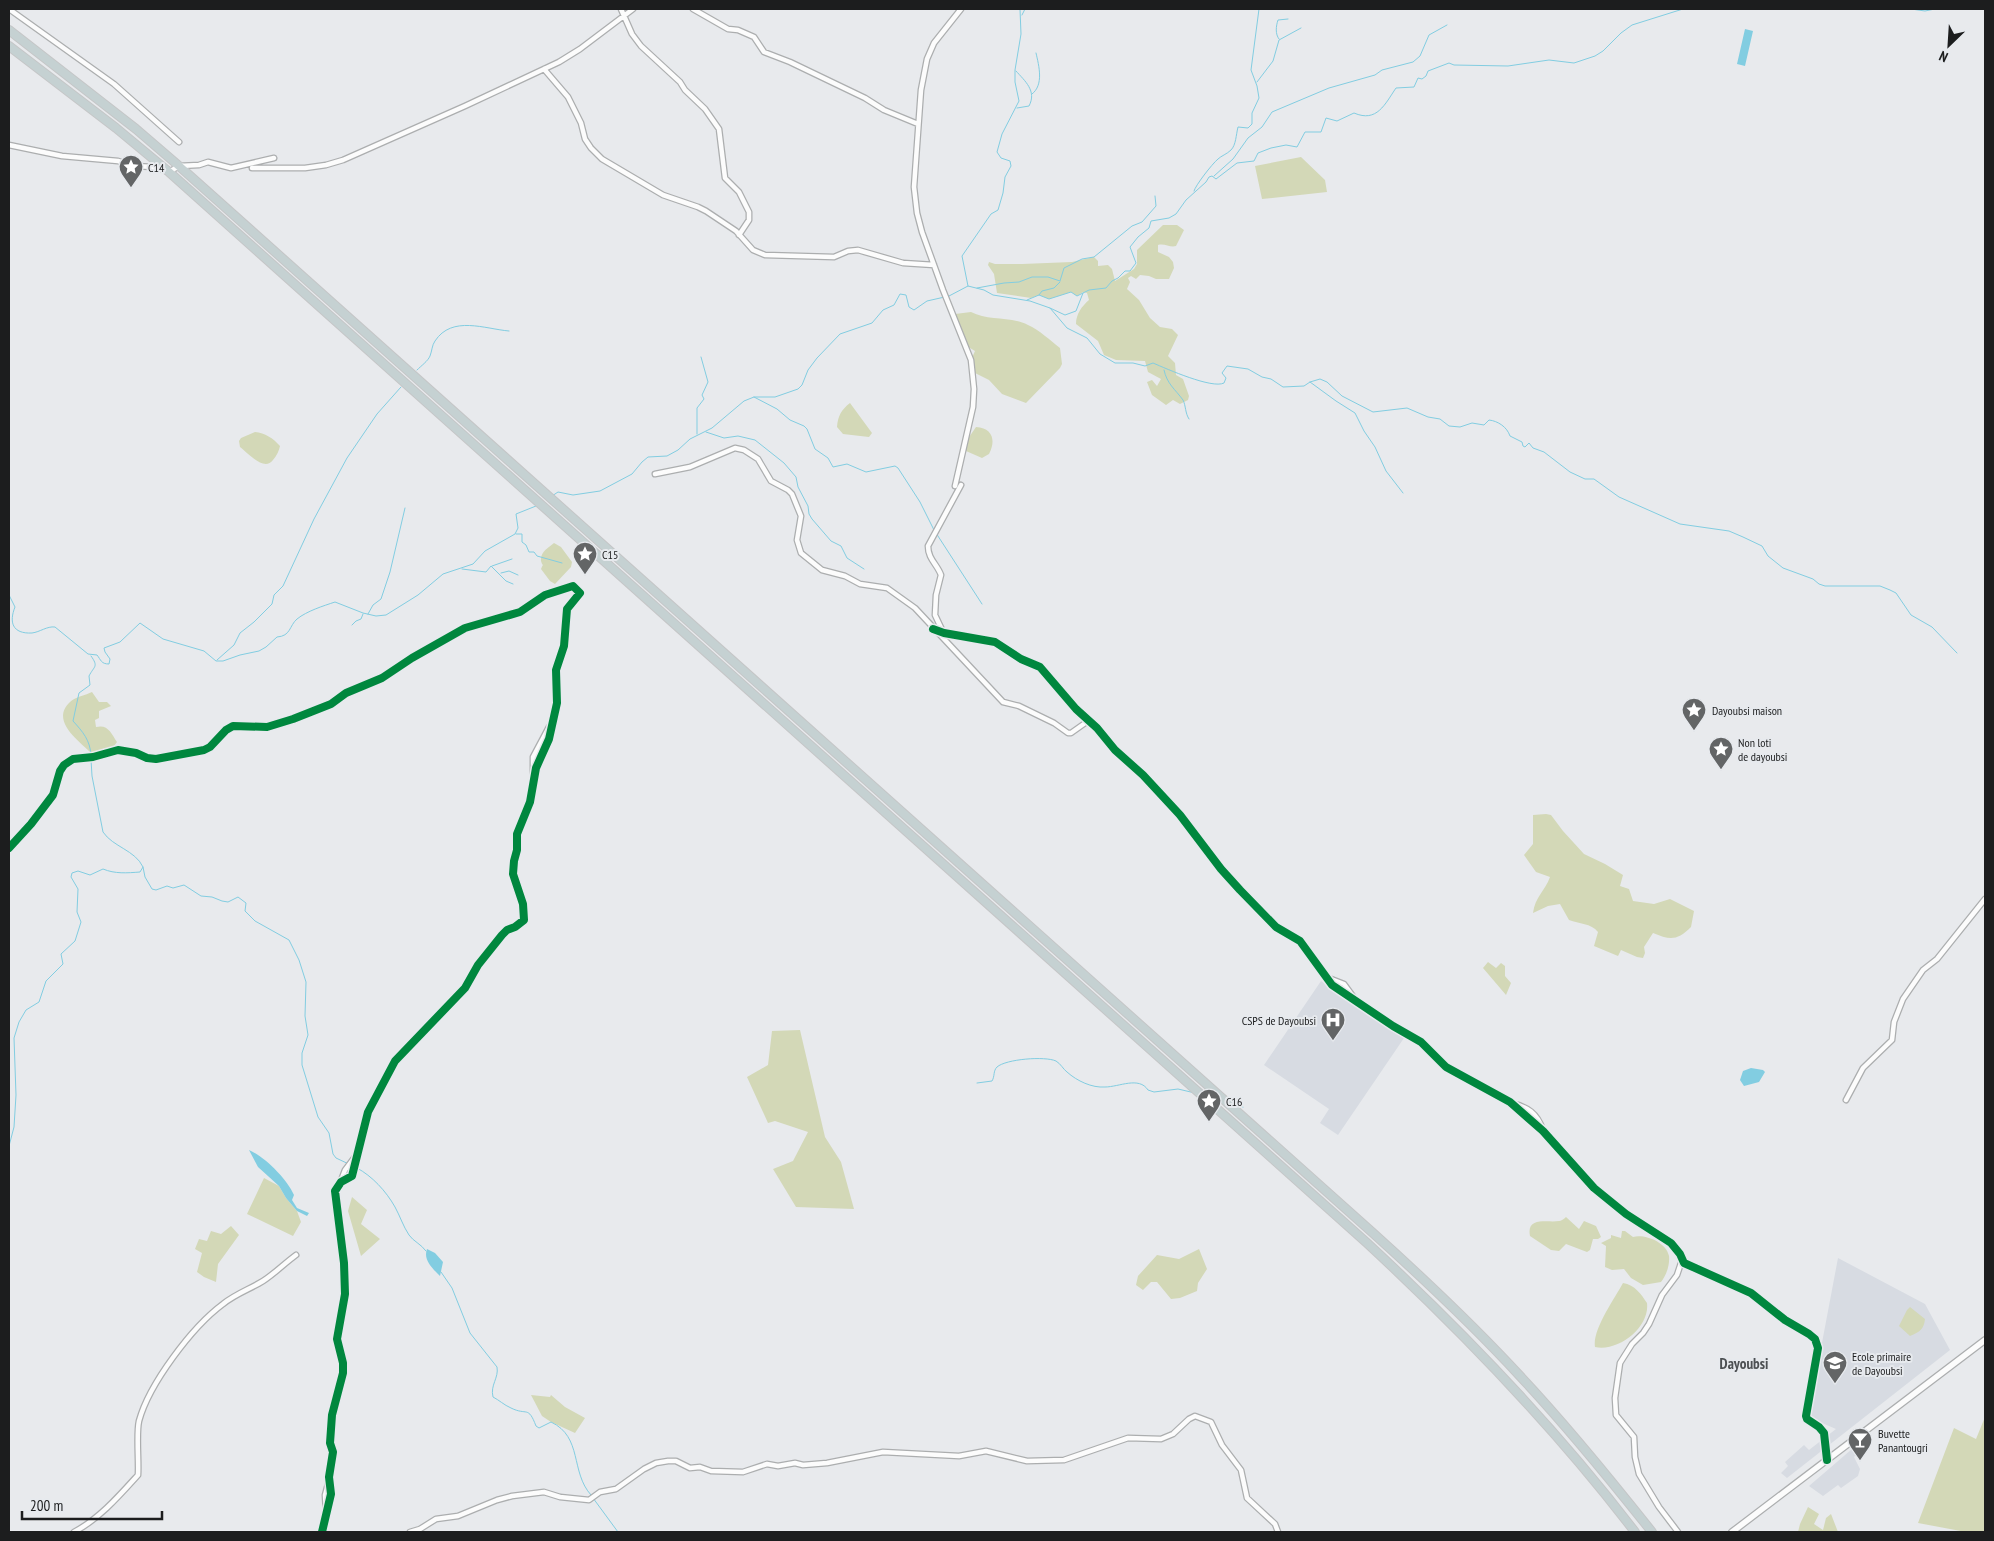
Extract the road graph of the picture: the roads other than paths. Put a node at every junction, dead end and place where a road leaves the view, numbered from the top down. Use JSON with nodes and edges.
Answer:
{"nodes":[{"id":1,"x":9,"y":9,"type":"edge"},
{"id":2,"x":622,"y":9,"type":"edge"},
{"id":3,"x":633,"y":9,"type":"edge"},
{"id":4,"x":693,"y":9,"type":"edge"},
{"id":5,"x":961,"y":9,"type":"edge"},
{"id":6,"x":624,"y":15,"type":"junction"},
{"id":7,"x":9,"y":30,"type":"edge"},
{"id":8,"x":9,"y":46,"type":"edge"},
{"id":9,"x":544,"y":69,"type":"junction"},
{"id":10,"x":918,"y":124,"type":"junction"},
{"id":11,"x":179,"y":142,"type":"dead end"},
{"id":12,"x":9,"y":145,"type":"edge"},
{"id":13,"x":274,"y":158,"type":"dead end"},
{"id":14,"x":180,"y":166,"type":"junction"},
{"id":15,"x":252,"y":168,"type":"dead end"},
{"id":16,"x":169,"y":172,"type":"junction"},
{"id":17,"x":739,"y":234,"type":"junction"},
{"id":18,"x":934,"y":265,"type":"junction"},
{"id":19,"x":655,"y":474,"type":"dead end"},
{"id":20,"x":933,"y":628,"type":"junction"},
{"id":21,"x":944,"y":633,"type":"junction"},
{"id":22,"x":946,"y":642,"type":"junction"},
{"id":23,"x":1088,"y":721,"type":"junction"},
{"id":24,"x":9,"y":848,"type":"edge"},
{"id":25,"x":1985,"y":899,"type":"edge"},
{"id":26,"x":1846,"y":1100,"type":"dead end"},
{"id":27,"x":359,"y":1151,"type":"junction"},
{"id":28,"x":340,"y":1183,"type":"junction"},
{"id":29,"x":296,"y":1255,"type":"dead end"},
{"id":30,"x":1682,"y":1260,"type":"junction"},
{"id":31,"x":1985,"y":1340,"type":"edge"},
{"id":32,"x":1827,"y":1460,"type":"junction"},
{"id":33,"x":74,"y":1532,"type":"edge"},
{"id":34,"x":322,"y":1532,"type":"edge"},
{"id":35,"x":410,"y":1532,"type":"edge"},
{"id":36,"x":1278,"y":1532,"type":"edge"},
{"id":37,"x":1635,"y":1532,"type":"edge"},
{"id":38,"x":1652,"y":1532,"type":"edge"},
{"id":39,"x":1678,"y":1532,"type":"edge"},
{"id":40,"x":1732,"y":1532,"type":"edge"}],
"edges":[{"from":1,"to":11,"type":"street"},
{"from":2,"to":6,"type":"street"},
{"from":3,"to":6,"type":"street"},
{"from":4,"to":10,"type":"street"},
{"from":5,"to":10,"type":"street"},
{"from":6,"to":9,"type":"street"},
{"from":6,"to":17,"type":"street"},
{"from":7,"to":14,"type":"highway"},
{"from":8,"to":16,"type":"highway"},
{"from":9,"to":15,"type":"street"},
{"from":9,"to":17,"type":"street"},
{"from":10,"to":18,"type":"street"},
{"from":12,"to":16,"type":"street"},
{"from":13,"to":14,"type":"street"},
{"from":14,"to":16,"type":"street"},
{"from":14,"to":38,"type":"highway"},
{"from":16,"to":37,"type":"highway"},
{"from":17,"to":18,"type":"street"},
{"from":18,"to":21,"type":"street"},
{"from":19,"to":20,"type":"street"},
{"from":20,"to":21,"type":"street"},
{"from":20,"to":22,"type":"street"},
{"from":21,"to":22,"type":"street"},
{"from":21,"to":23,"type":"street"},
{"from":22,"to":23,"type":"street"},
{"from":23,"to":30,"type":"street"},
{"from":24,"to":27,"type":"street"},
{"from":25,"to":26,"type":"street"},
{"from":27,"to":28,"type":"street"},
{"from":27,"to":28,"type":"street"},
{"from":28,"to":34,"type":"street"},
{"from":29,"to":33,"type":"street"},
{"from":30,"to":32,"type":"street"},
{"from":30,"to":39,"type":"street"},
{"from":31,"to":32,"type":"street"},
{"from":32,"to":40,"type":"street"},
{"from":35,"to":36,"type":"street"}]}
